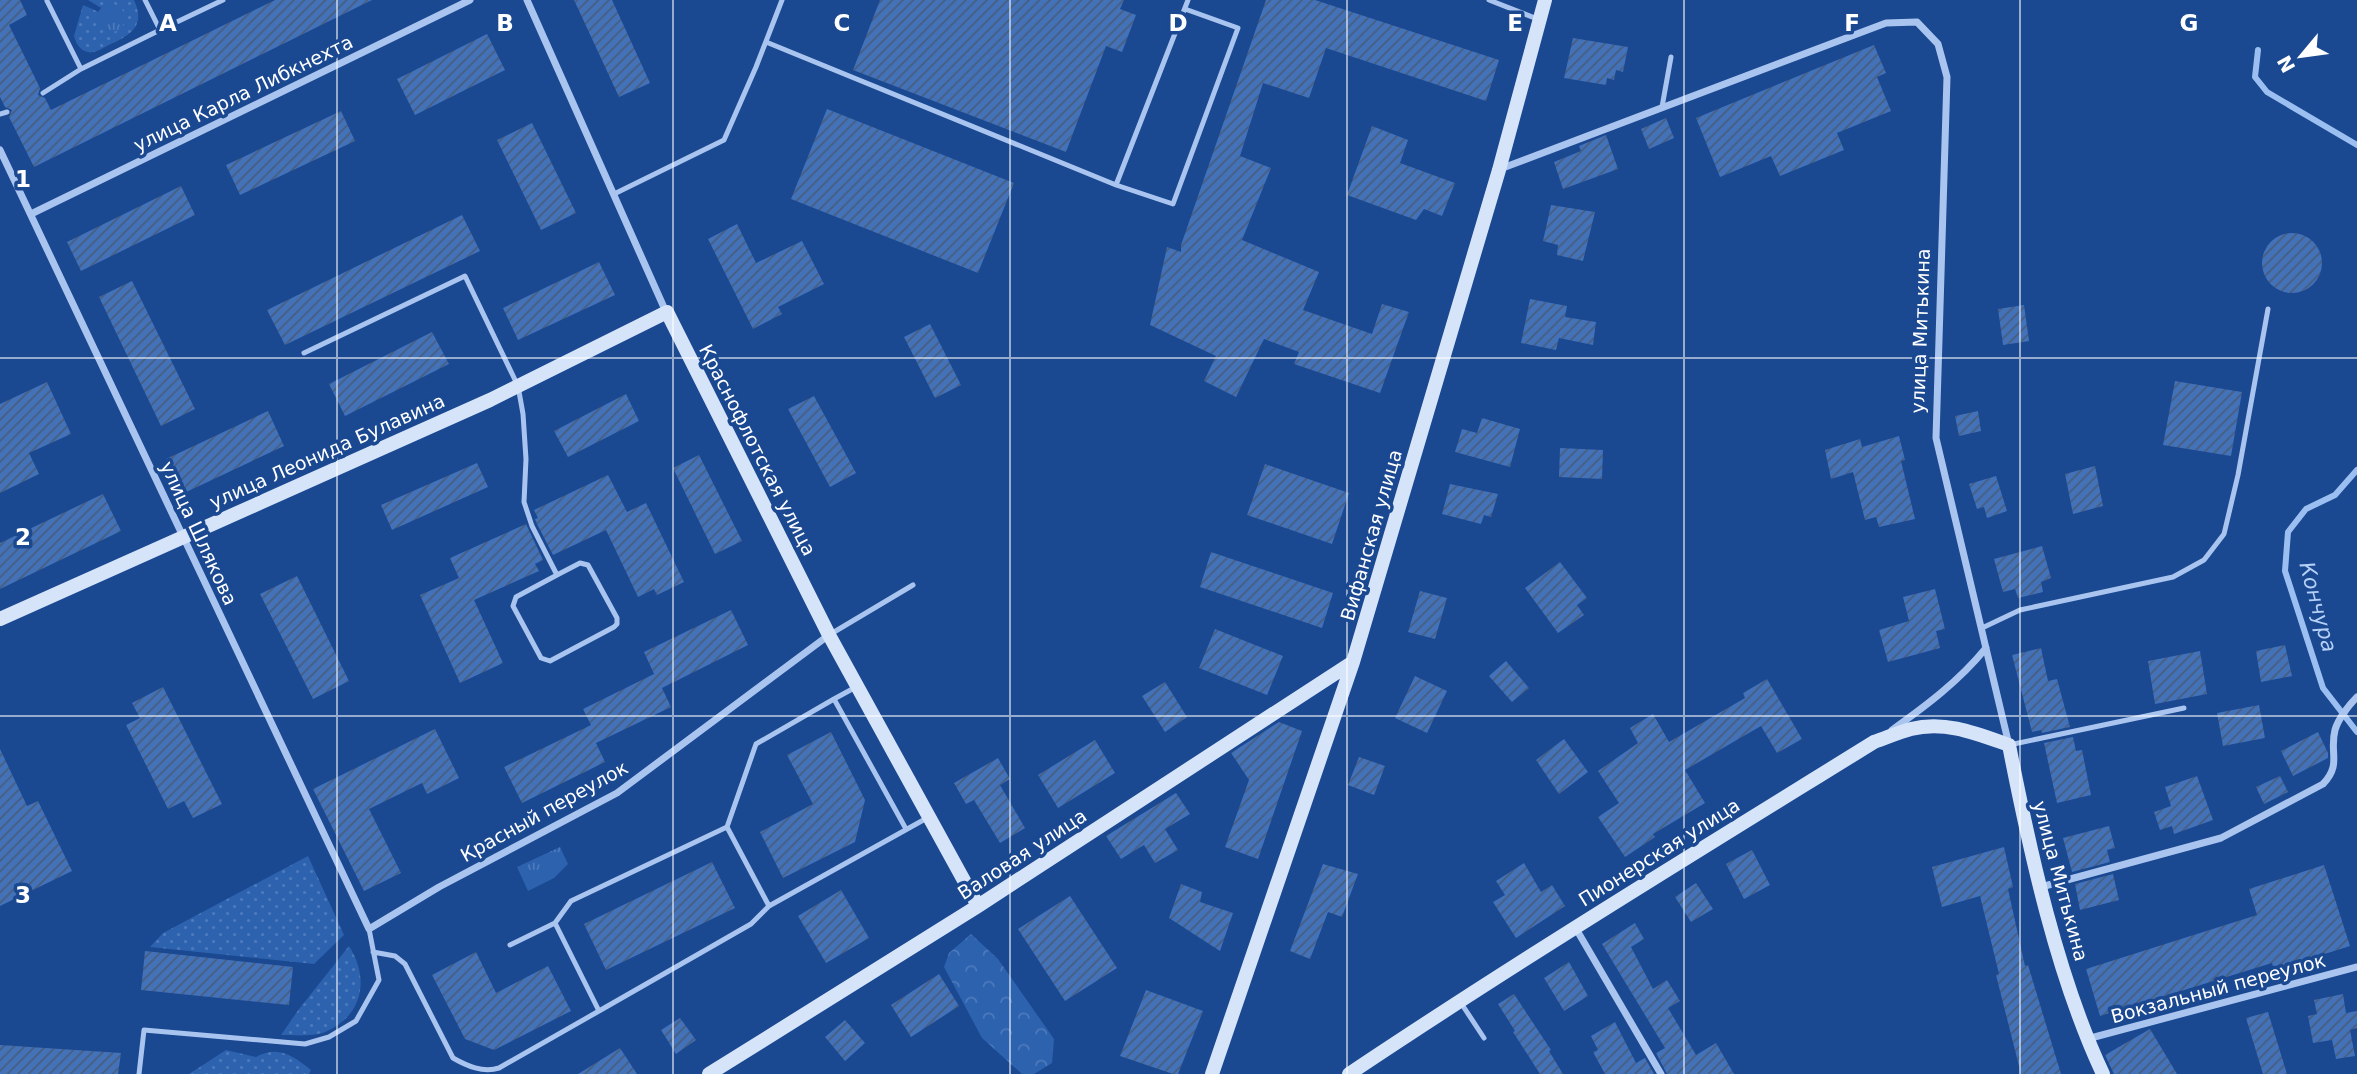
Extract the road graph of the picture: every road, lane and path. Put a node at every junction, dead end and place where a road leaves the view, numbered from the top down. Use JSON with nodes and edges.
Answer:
{"nodes":[{"id":1,"x":145,"y":0,"type":"edge"},
{"id":2,"x":223,"y":0,"type":"edge"},
{"id":3,"x":470,"y":0,"type":"edge"},
{"id":4,"x":527,"y":0,"type":"edge"},
{"id":5,"x":782,"y":0,"type":"edge"},
{"id":6,"x":1188,"y":0,"type":"edge"},
{"id":7,"x":1489,"y":0,"type":"edge"},
{"id":8,"x":1545,"y":0,"type":"edge"},
{"id":9,"x":47,"y":1,"type":"edge"},
{"id":10,"x":1185,"y":9,"type":"junction"},
{"id":11,"x":1540,"y":20,"type":"junction"},
{"id":12,"x":160,"y":30,"type":"junction"},
{"id":13,"x":766,"y":42,"type":"junction"},
{"id":14,"x":1671,"y":57,"type":"dead end"},
{"id":15,"x":81,"y":69,"type":"junction"},
{"id":16,"x":43,"y":93,"type":"dead end"},
{"id":17,"x":1662,"y":107,"type":"junction"},
{"id":18,"x":7,"y":112,"type":"dead end"},
{"id":19,"x":0,"y":114,"type":"edge"},
{"id":20,"x":0,"y":150,"type":"edge"},
{"id":21,"x":1499,"y":170,"type":"junction"},
{"id":22,"x":1116,"y":186,"type":"junction"},
{"id":23,"x":614,"y":194,"type":"junction"},
{"id":24,"x":31,"y":214,"type":"junction"},
{"id":25,"x":2268,"y":309,"type":"dead end"},
{"id":26,"x":667,"y":312,"type":"junction"},
{"id":27,"x":304,"y":354,"type":"dead end"},
{"id":28,"x":518,"y":386,"type":"junction"},
{"id":29,"x":184,"y":536,"type":"junction"},
{"id":30,"x":556,"y":575,"type":"junction"},
{"id":31,"x":913,"y":585,"type":"dead end"},
{"id":32,"x":0,"y":619,"type":"edge"},
{"id":33,"x":1982,"y":628,"type":"junction"},
{"id":34,"x":829,"y":635,"type":"junction"},
{"id":35,"x":1986,"y":648,"type":"junction"},
{"id":36,"x":1353,"y":662,"type":"junction"},
{"id":37,"x":857,"y":686,"type":"junction"},
{"id":38,"x":2357,"y":697,"type":"edge"},
{"id":39,"x":834,"y":699,"type":"junction"},
{"id":40,"x":2184,"y":708,"type":"dead end"},
{"id":41,"x":1874,"y":742,"type":"junction"},
{"id":42,"x":2009,"y":746,"type":"junction"},
{"id":43,"x":929,"y":817,"type":"junction"},
{"id":44,"x":727,"y":827,"type":"junction"},
{"id":45,"x":906,"y":829,"type":"junction"},
{"id":46,"x":2041,"y":887,"type":"junction"},
{"id":47,"x":769,"y":906,"type":"junction"},
{"id":48,"x":978,"y":906,"type":"junction"},
{"id":49,"x":555,"y":923,"type":"junction"},
{"id":50,"x":1575,"y":926,"type":"junction"},
{"id":51,"x":369,"y":929,"type":"junction"},
{"id":52,"x":510,"y":944,"type":"dead end"},
{"id":53,"x":373,"y":951,"type":"junction"},
{"id":54,"x":2357,"y":967,"type":"edge"},
{"id":55,"x":1459,"y":1000,"type":"junction"},
{"id":56,"x":599,"y":1011,"type":"junction"},
{"id":57,"x":1484,"y":1038,"type":"dead end"},
{"id":58,"x":2087,"y":1039,"type":"junction"},
{"id":59,"x":139,"y":1074,"type":"edge"},
{"id":60,"x":709,"y":1074,"type":"edge"},
{"id":61,"x":1212,"y":1074,"type":"edge"},
{"id":62,"x":1349,"y":1074,"type":"edge"},
{"id":63,"x":1661,"y":1074,"type":"edge"},
{"id":64,"x":2103,"y":1074,"type":"edge"}],
"edges":[{"from":1,"to":12,"type":"lane"},
{"from":2,"to":12,"type":"lane"},
{"from":3,"to":24,"type":"street","name":"улица Карла Либкнехта"},
{"from":4,"to":23,"type":"street","name":"Краснофлотская улица"},
{"from":5,"to":13,"type":"lane"},
{"from":6,"to":10,"type":"lane"},
{"from":7,"to":11,"type":"lane"},
{"from":8,"to":11,"type":"street","name":"Вифанская улица"},
{"from":9,"to":15,"type":"lane"},
{"from":10,"to":22,"type":"lane"},
{"from":10,"to":22,"type":"lane"},
{"from":11,"to":21,"type":"street","name":"Вифанская улица"},
{"from":12,"to":15,"type":"lane"},
{"from":13,"to":22,"type":"lane"},
{"from":13,"to":23,"type":"lane"},
{"from":14,"to":17,"type":"lane"},
{"from":15,"to":16,"type":"lane"},
{"from":17,"to":21,"type":"street","name":"улица Митькина"},
{"from":17,"to":33,"type":"street","name":"улица Митькина"},
{"from":18,"to":19,"type":"lane"},
{"from":20,"to":24,"type":"street","name":"улица Шлякова"},
{"from":21,"to":36,"type":"street","name":"Вифанская улица"},
{"from":23,"to":26,"type":"street","name":"Краснофлотская улица"},
{"from":24,"to":29,"type":"street","name":"улица Шлякова"},
{"from":25,"to":33,"type":"lane"},
{"from":26,"to":28,"type":"street","name":"улица Леонида Булавина"},
{"from":26,"to":34,"type":"street","name":"Краснофлотская улица"},
{"from":27,"to":28,"type":"lane"},
{"from":28,"to":29,"type":"street","name":"улица Леонида Булавина"},
{"from":28,"to":30,"type":"lane"},
{"from":29,"to":32,"type":"street","name":"улица Леонида Булавина"},
{"from":29,"to":51,"type":"street","name":"улица Шлякова"},
{"from":30,"to":30,"type":"lane"},
{"from":31,"to":34,"type":"lane"},
{"from":33,"to":35,"type":"street","name":"улица Митькина"},
{"from":34,"to":37,"type":"street","name":"Краснофлотская улица"},
{"from":34,"to":51,"type":"street","name":"Красный переулок"},
{"from":35,"to":41,"type":"street"},
{"from":35,"to":42,"type":"street","name":"улица Митькина"},
{"from":36,"to":48,"type":"street","name":"Валовая улица"},
{"from":36,"to":61,"type":"street","name":"Вифанская улица"},
{"from":37,"to":39,"type":"lane"},
{"from":37,"to":43,"type":"street","name":"Краснофлотская улица"},
{"from":38,"to":46,"type":"street"},
{"from":39,"to":44,"type":"lane"},
{"from":39,"to":45,"type":"lane"},
{"from":40,"to":42,"type":"lane"},
{"from":41,"to":42,"type":"street","name":"Пионерская улица"},
{"from":41,"to":50,"type":"street","name":"Пионерская улица"},
{"from":42,"to":46,"type":"street","name":"улица Митькина"},
{"from":43,"to":45,"type":"lane"},
{"from":43,"to":48,"type":"street","name":"Краснофлотская улица"},
{"from":44,"to":47,"type":"lane"},
{"from":44,"to":49,"type":"lane"},
{"from":45,"to":47,"type":"lane"},
{"from":46,"to":58,"type":"street","name":"улица Митькина"},
{"from":47,"to":56,"type":"lane"},
{"from":48,"to":60,"type":"street","name":"Валовая улица"},
{"from":49,"to":52,"type":"lane"},
{"from":49,"to":56,"type":"lane"},
{"from":50,"to":55,"type":"street","name":"Пионерская улица"},
{"from":50,"to":63,"type":"street"},
{"from":51,"to":53,"type":"lane"},
{"from":53,"to":56,"type":"lane"},
{"from":53,"to":59,"type":"lane"},
{"from":54,"to":58,"type":"street","name":"Вокзальный переулок"},
{"from":55,"to":57,"type":"lane"},
{"from":55,"to":62,"type":"street","name":"Пионерская улица"},
{"from":58,"to":64,"type":"street","name":"улица Митькина"}]}
